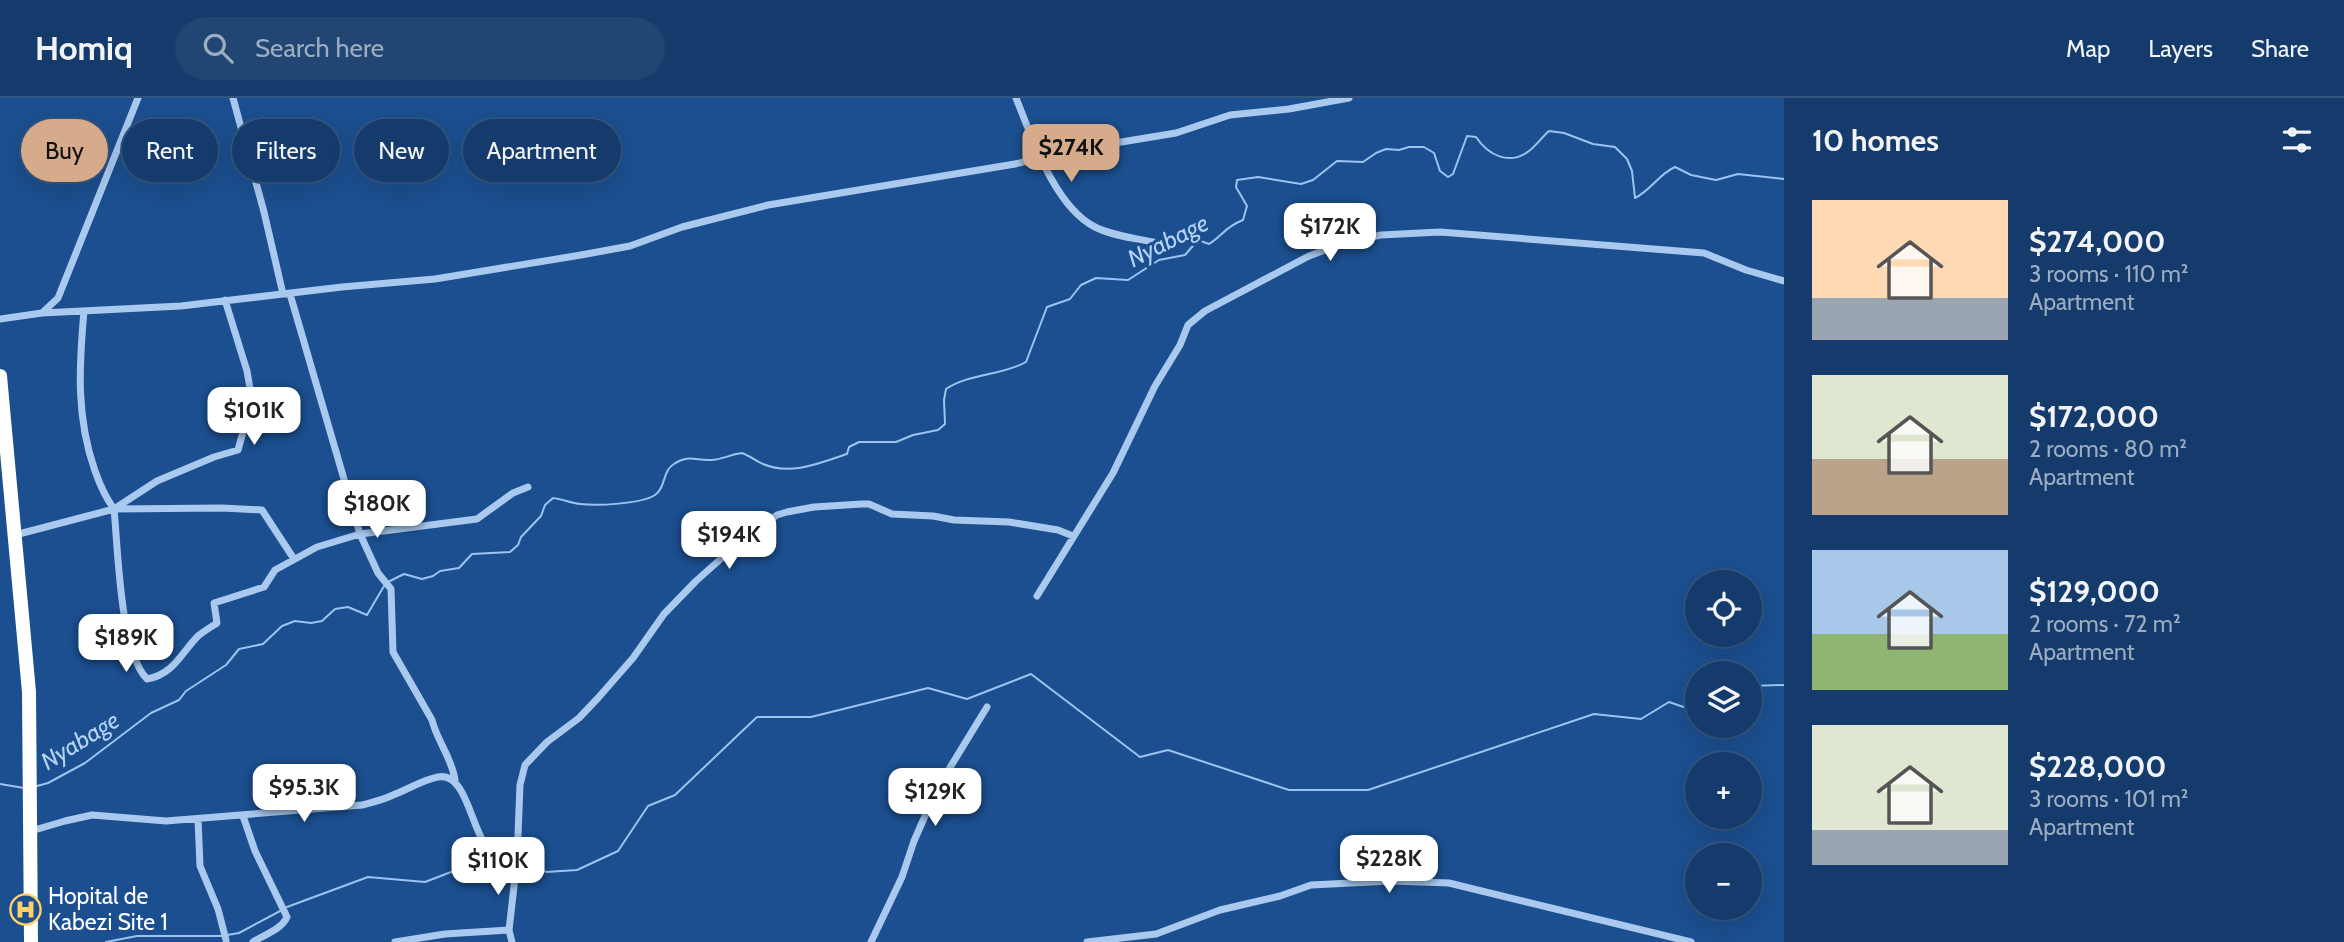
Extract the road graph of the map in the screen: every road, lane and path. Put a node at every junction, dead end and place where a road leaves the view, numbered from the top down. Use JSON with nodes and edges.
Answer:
{"nodes":[{"id":1,"x":138,"y":98,"type":"edge"},
{"id":2,"x":233,"y":98,"type":"edge"},
{"id":3,"x":1016,"y":98,"type":"edge"},
{"id":4,"x":1349,"y":98,"type":"edge"},
{"id":5,"x":1042,"y":158,"type":"junction"},
{"id":6,"x":1153,"y":242,"type":"dead end"},
{"id":7,"x":1784,"y":281,"type":"edge"},
{"id":8,"x":287,"y":294,"type":"junction"},
{"id":9,"x":225,"y":300,"type":"junction"},
{"id":10,"x":84,"y":311,"type":"junction"},
{"id":11,"x":41,"y":313,"type":"junction"},
{"id":12,"x":0,"y":319,"type":"edge"},
{"id":13,"x":0,"y":376,"type":"edge"},
{"id":14,"x":528,"y":487,"type":"dead end"},
{"id":15,"x":114,"y":509,"type":"junction"},
{"id":16,"x":360,"y":534,"type":"junction"},
{"id":17,"x":14,"y":535,"type":"junction"},
{"id":18,"x":1073,"y":536,"type":"junction"},
{"id":19,"x":294,"y":559,"type":"junction"},
{"id":20,"x":1037,"y":596,"type":"dead end"},
{"id":21,"x":987,"y":707,"type":"dead end"},
{"id":22,"x":455,"y":780,"type":"junction"},
{"id":23,"x":243,"y":816,"type":"junction"},
{"id":24,"x":198,"y":819,"type":"junction"},
{"id":25,"x":30,"y":831,"type":"junction"},
{"id":26,"x":517,"y":849,"type":"junction"},
{"id":27,"x":509,"y":930,"type":"junction"},
{"id":28,"x":226,"y":940,"type":"dead end"},
{"id":29,"x":31,"y":942,"type":"edge"},
{"id":30,"x":253,"y":942,"type":"edge"},
{"id":31,"x":395,"y":942,"type":"edge"},
{"id":32,"x":512,"y":942,"type":"edge"},
{"id":33,"x":871,"y":942,"type":"edge"},
{"id":34,"x":1087,"y":942,"type":"edge"},
{"id":35,"x":1691,"y":942,"type":"edge"}],
"edges":[{"from":1,"to":11,"type":"street"},
{"from":2,"to":8,"type":"street"},
{"from":3,"to":5,"type":"street"},
{"from":4,"to":5,"type":"street"},
{"from":5,"to":6,"type":"street"},
{"from":5,"to":8,"type":"street"},
{"from":7,"to":18,"type":"street"},
{"from":8,"to":9,"type":"street"},
{"from":8,"to":16,"type":"street"},
{"from":9,"to":10,"type":"street"},
{"from":9,"to":15,"type":"street"},
{"from":10,"to":11,"type":"street"},
{"from":10,"to":15,"type":"street"},
{"from":11,"to":12,"type":"street"},
{"from":13,"to":17,"type":"highway"},
{"from":14,"to":16,"type":"street"},
{"from":15,"to":17,"type":"street"},
{"from":15,"to":19,"type":"street"},
{"from":15,"to":19,"type":"street"},
{"from":16,"to":19,"type":"street"},
{"from":16,"to":22,"type":"street"},
{"from":17,"to":25,"type":"highway"},
{"from":18,"to":20,"type":"street"},
{"from":18,"to":26,"type":"street"},
{"from":21,"to":33,"type":"street"},
{"from":22,"to":23,"type":"street"},
{"from":22,"to":26,"type":"street"},
{"from":23,"to":24,"type":"street"},
{"from":23,"to":30,"type":"street"},
{"from":24,"to":25,"type":"street"},
{"from":24,"to":28,"type":"street"},
{"from":25,"to":29,"type":"highway"},
{"from":26,"to":27,"type":"street"},
{"from":27,"to":31,"type":"street"},
{"from":27,"to":32,"type":"street"},
{"from":34,"to":35,"type":"street"}]}
